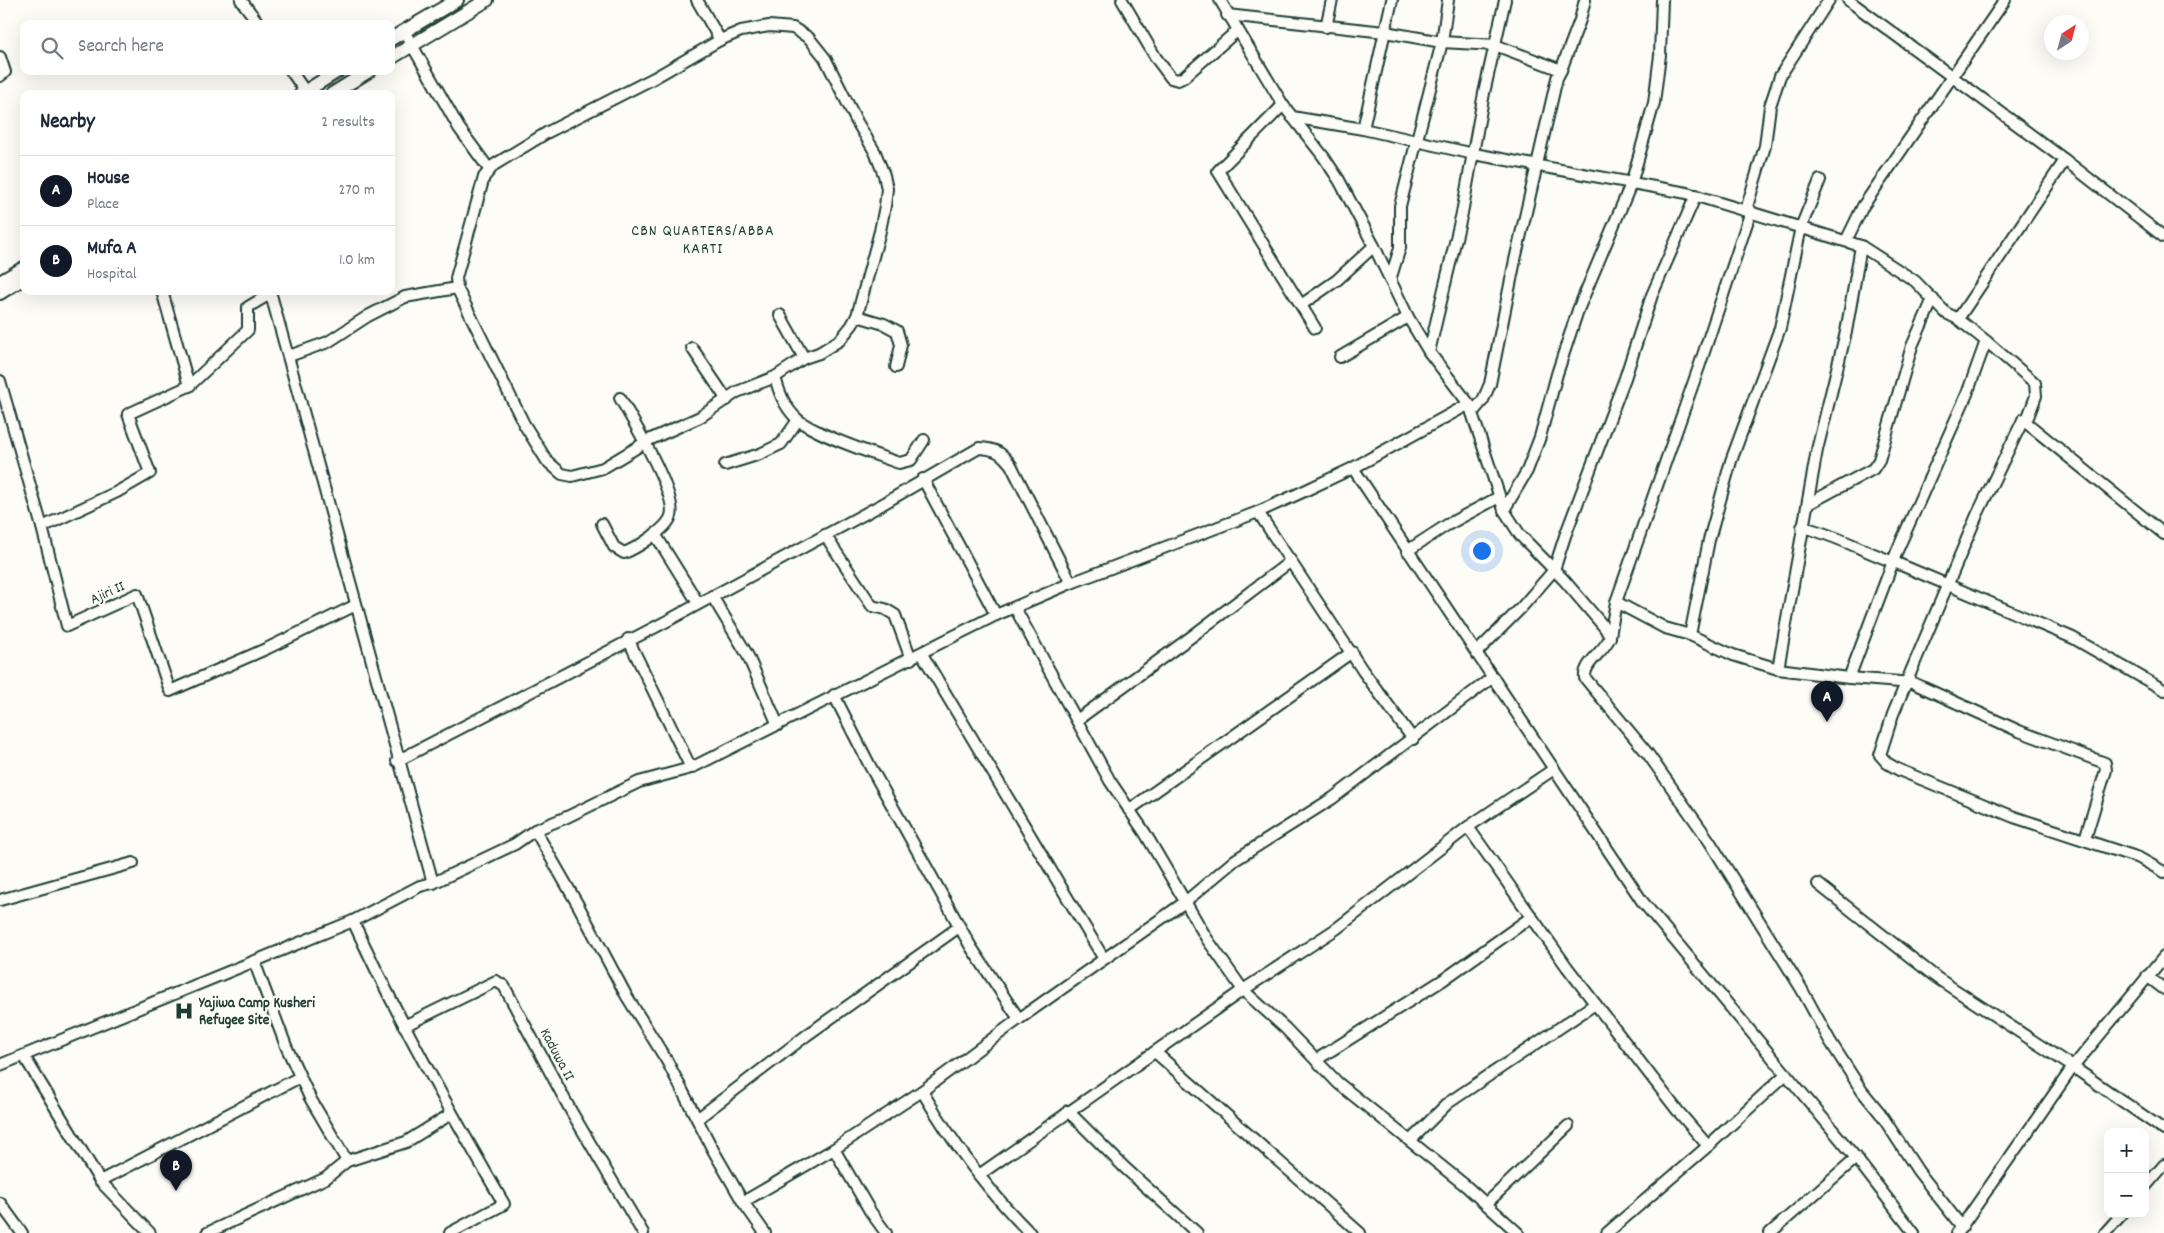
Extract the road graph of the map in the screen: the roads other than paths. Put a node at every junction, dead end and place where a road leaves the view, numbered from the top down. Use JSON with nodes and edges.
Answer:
{"nodes":[{"id":1,"x":241,"y":0,"type":"edge"},
{"id":2,"x":457,"y":0,"type":"edge"},
{"id":3,"x":487,"y":0,"type":"edge"},
{"id":4,"x":697,"y":0,"type":"edge"},
{"id":5,"x":1122,"y":0,"type":"edge"},
{"id":6,"x":1220,"y":0,"type":"edge"},
{"id":7,"x":1332,"y":0,"type":"edge"},
{"id":8,"x":1392,"y":0,"type":"edge"},
{"id":9,"x":1448,"y":0,"type":"edge"},
{"id":10,"x":1505,"y":0,"type":"edge"},
{"id":11,"x":1585,"y":0,"type":"edge"},
{"id":12,"x":1662,"y":0,"type":"edge"},
{"id":13,"x":1830,"y":0,"type":"edge"},
{"id":14,"x":1848,"y":0,"type":"edge"},
{"id":15,"x":2006,"y":0,"type":"edge"},
{"id":16,"x":1228,"y":14,"type":"junction"},
{"id":17,"x":256,"y":20,"type":"edge"},
{"id":18,"x":1326,"y":27,"type":"junction"},
{"id":19,"x":1238,"y":30,"type":"junction"},
{"id":20,"x":404,"y":31,"type":"junction"},
{"id":21,"x":1385,"y":32,"type":"junction"},
{"id":22,"x":395,"y":37,"type":"edge"},
{"id":23,"x":720,"y":40,"type":"junction"},
{"id":24,"x":1442,"y":42,"type":"junction"},
{"id":25,"x":413,"y":45,"type":"junction"},
{"id":26,"x":1495,"y":45,"type":"junction"},
{"id":27,"x":395,"y":56,"type":"edge"},
{"id":28,"x":0,"y":57,"type":"edge"},
{"id":29,"x":1561,"y":70,"type":"junction"},
{"id":30,"x":293,"y":75,"type":"edge"},
{"id":31,"x":331,"y":75,"type":"edge"},
{"id":32,"x":363,"y":75,"type":"edge"},
{"id":33,"x":0,"y":76,"type":"edge"},
{"id":34,"x":1951,"y":76,"type":"junction"},
{"id":35,"x":302,"y":90,"type":"edge"},
{"id":36,"x":306,"y":90,"type":"edge"},
{"id":37,"x":338,"y":90,"type":"edge"},
{"id":38,"x":1283,"y":105,"type":"junction"},
{"id":39,"x":1292,"y":117,"type":"junction"},
{"id":40,"x":1363,"y":129,"type":"junction"},
{"id":41,"x":1416,"y":140,"type":"junction"},
{"id":42,"x":1474,"y":154,"type":"junction"},
{"id":43,"x":2065,"y":160,"type":"junction"},
{"id":44,"x":1537,"y":166,"type":"junction"},
{"id":45,"x":489,"y":169,"type":"junction"},
{"id":46,"x":1820,"y":180,"type":"dead end"},
{"id":47,"x":1631,"y":184,"type":"junction"},
{"id":48,"x":1696,"y":195,"type":"junction"},
{"id":49,"x":1749,"y":210,"type":"junction"},
{"id":50,"x":1801,"y":227,"type":"junction"},
{"id":51,"x":2164,"y":238,"type":"edge"},
{"id":52,"x":1846,"y":241,"type":"junction"},
{"id":53,"x":1374,"y":246,"type":"junction"},
{"id":54,"x":1861,"y":246,"type":"junction"},
{"id":55,"x":20,"y":270,"type":"edge"},
{"id":56,"x":20,"y":280,"type":"edge"},
{"id":57,"x":1390,"y":280,"type":"junction"},
{"id":58,"x":0,"y":282,"type":"edge"},
{"id":59,"x":457,"y":288,"type":"junction"},
{"id":60,"x":0,"y":293,"type":"edge"},
{"id":61,"x":163,"y":295,"type":"edge"},
{"id":62,"x":266,"y":295,"type":"edge"},
{"id":63,"x":271,"y":295,"type":"edge"},
{"id":64,"x":1933,"y":300,"type":"junction"},
{"id":65,"x":1301,"y":305,"type":"junction"},
{"id":66,"x":780,"y":315,"type":"dead end"},
{"id":67,"x":857,"y":316,"type":"junction"},
{"id":68,"x":1408,"y":317,"type":"junction"},
{"id":69,"x":1958,"y":319,"type":"junction"},
{"id":70,"x":1315,"y":328,"type":"dead end"},
{"id":71,"x":1986,"y":341,"type":"junction"},
{"id":72,"x":692,"y":348,"type":"dead end"},
{"id":73,"x":1429,"y":352,"type":"junction"},
{"id":74,"x":289,"y":356,"type":"junction"},
{"id":75,"x":1340,"y":357,"type":"dead end"},
{"id":76,"x":804,"y":358,"type":"junction"},
{"id":77,"x":896,"y":367,"type":"dead end"},
{"id":78,"x":775,"y":377,"type":"junction"},
{"id":79,"x":0,"y":381,"type":"edge"},
{"id":80,"x":189,"y":386,"type":"junction"},
{"id":81,"x":620,"y":398,"type":"dead end"},
{"id":82,"x":726,"y":400,"type":"junction"},
{"id":83,"x":1471,"y":408,"type":"junction"},
{"id":84,"x":798,"y":420,"type":"junction"},
{"id":85,"x":2023,"y":420,"type":"junction"},
{"id":86,"x":924,"y":440,"type":"dead end"},
{"id":87,"x":644,"y":443,"type":"junction"},
{"id":88,"x":725,"y":465,"type":"dead end"},
{"id":89,"x":1353,"y":468,"type":"junction"},
{"id":90,"x":924,"y":479,"type":"junction"},
{"id":91,"x":1499,"y":497,"type":"junction"},
{"id":92,"x":1808,"y":504,"type":"junction"},
{"id":93,"x":1504,"y":510,"type":"junction"},
{"id":94,"x":1258,"y":512,"type":"junction"},
{"id":95,"x":602,"y":524,"type":"dead end"},
{"id":96,"x":42,"y":527,"type":"junction"},
{"id":97,"x":1802,"y":527,"type":"junction"},
{"id":98,"x":654,"y":534,"type":"junction"},
{"id":99,"x":2164,"y":534,"type":"edge"},
{"id":100,"x":825,"y":535,"type":"junction"},
{"id":101,"x":1407,"y":551,"type":"junction"},
{"id":102,"x":1291,"y":561,"type":"junction"},
{"id":103,"x":1894,"y":562,"type":"junction"},
{"id":104,"x":1554,"y":570,"type":"junction"},
{"id":105,"x":1071,"y":583,"type":"junction"},
{"id":106,"x":1947,"y":585,"type":"junction"},
{"id":107,"x":712,"y":596,"type":"junction"},
{"id":108,"x":1616,"y":602,"type":"junction"},
{"id":109,"x":698,"y":603,"type":"junction"},
{"id":110,"x":356,"y":605,"type":"junction"},
{"id":111,"x":1015,"y":608,"type":"junction"},
{"id":112,"x":996,"y":616,"type":"junction"},
{"id":113,"x":1690,"y":634,"type":"junction"},
{"id":114,"x":1610,"y":637,"type":"junction"},
{"id":115,"x":628,"y":640,"type":"junction"},
{"id":116,"x":1352,"y":652,"type":"junction"},
{"id":117,"x":1476,"y":652,"type":"junction"},
{"id":118,"x":922,"y":654,"type":"junction"},
{"id":119,"x":911,"y":659,"type":"junction"},
{"id":120,"x":1778,"y":669,"type":"junction"},
{"id":121,"x":1493,"y":677,"type":"junction"},
{"id":122,"x":1849,"y":678,"type":"junction"},
{"id":123,"x":1907,"y":682,"type":"junction"},
{"id":124,"x":2164,"y":690,"type":"edge"},
{"id":125,"x":834,"y":695,"type":"junction"},
{"id":126,"x":1077,"y":720,"type":"junction"},
{"id":127,"x":778,"y":725,"type":"junction"},
{"id":128,"x":1413,"y":740,"type":"junction"},
{"id":129,"x":398,"y":761,"type":"junction"},
{"id":130,"x":690,"y":768,"type":"junction"},
{"id":131,"x":1554,"y":769,"type":"junction"},
{"id":132,"x":1129,"y":810,"type":"junction"},
{"id":133,"x":1468,"y":828,"type":"junction"},
{"id":134,"x":535,"y":830,"type":"junction"},
{"id":135,"x":2085,"y":839,"type":"junction"},
{"id":136,"x":132,"y":863,"type":"dead end"},
{"id":137,"x":2162,"y":868,"type":"edge"},
{"id":138,"x":432,"y":883,"type":"junction"},
{"id":139,"x":1818,"y":884,"type":"dead end"},
{"id":140,"x":0,"y":900,"type":"edge"},
{"id":141,"x":1185,"y":902,"type":"junction"},
{"id":142,"x":1530,"y":918,"type":"junction"},
{"id":143,"x":353,"y":921,"type":"junction"},
{"id":144,"x":960,"y":927,"type":"junction"},
{"id":145,"x":2164,"y":957,"type":"edge"},
{"id":146,"x":1104,"y":960,"type":"junction"},
{"id":147,"x":254,"y":961,"type":"junction"},
{"id":148,"x":2147,"y":976,"type":"junction"},
{"id":149,"x":2164,"y":988,"type":"edge"},
{"id":150,"x":1243,"y":990,"type":"junction"},
{"id":151,"x":1595,"y":1004,"type":"junction"},
{"id":152,"x":1019,"y":1019,"type":"junction"},
{"id":153,"x":404,"y":1026,"type":"junction"},
{"id":154,"x":1155,"y":1052,"type":"junction"},
{"id":155,"x":24,"y":1056,"type":"junction"},
{"id":156,"x":1316,"y":1060,"type":"junction"},
{"id":157,"x":0,"y":1064,"type":"edge"},
{"id":158,"x":2073,"y":1067,"type":"junction"},
{"id":159,"x":1786,"y":1075,"type":"junction"},
{"id":160,"x":300,"y":1077,"type":"junction"},
{"id":161,"x":922,"y":1091,"type":"junction"},
{"id":162,"x":1068,"y":1111,"type":"junction"},
{"id":163,"x":451,"y":1114,"type":"junction"},
{"id":164,"x":697,"y":1119,"type":"junction"},
{"id":165,"x":1568,"y":1126,"type":"dead end"},
{"id":166,"x":2164,"y":1130,"type":"edge"},
{"id":167,"x":1410,"y":1141,"type":"junction"},
{"id":168,"x":1708,"y":1146,"type":"junction"},
{"id":169,"x":834,"y":1149,"type":"junction"},
{"id":170,"x":1856,"y":1158,"type":"junction"},
{"id":171,"x":347,"y":1161,"type":"junction"},
{"id":172,"x":2164,"y":1165,"type":"edge"},
{"id":173,"x":979,"y":1175,"type":"junction"},
{"id":174,"x":100,"y":1181,"type":"junction"},
{"id":175,"x":2149,"y":1182,"type":"edge"},
{"id":176,"x":743,"y":1202,"type":"junction"},
{"id":177,"x":0,"y":1203,"type":"edge"},
{"id":178,"x":1486,"y":1204,"type":"junction"},
{"id":179,"x":2118,"y":1218,"type":"edge"},
{"id":180,"x":1959,"y":1230,"type":"edge"},
{"id":181,"x":1774,"y":1232,"type":"edge"},
{"id":182,"x":22,"y":1233,"type":"edge"},
{"id":183,"x":150,"y":1233,"type":"edge"},
{"id":184,"x":207,"y":1233,"type":"edge"},
{"id":185,"x":450,"y":1233,"type":"edge"},
{"id":186,"x":643,"y":1233,"type":"edge"},
{"id":187,"x":765,"y":1233,"type":"edge"},
{"id":188,"x":886,"y":1233,"type":"edge"},
{"id":189,"x":1030,"y":1233,"type":"edge"},
{"id":190,"x":1197,"y":1233,"type":"edge"},
{"id":191,"x":1360,"y":1233,"type":"edge"},
{"id":192,"x":1518,"y":1233,"type":"edge"},
{"id":193,"x":1607,"y":1233,"type":"edge"},
{"id":194,"x":1914,"y":1233,"type":"edge"},
{"id":195,"x":2105,"y":1233,"type":"edge"}],
"edges":[{"from":1,"to":17,"type":"street"},
{"from":2,"to":20,"type":"main road"},
{"from":3,"to":25,"type":"main road"},
{"from":4,"to":23,"type":"street"},
{"from":5,"to":19,"type":"street"},
{"from":6,"to":16,"type":"street"},
{"from":7,"to":18,"type":"street"},
{"from":8,"to":21,"type":"street"},
{"from":9,"to":24,"type":"street"},
{"from":10,"to":26,"type":"street"},
{"from":11,"to":29,"type":"street"},
{"from":12,"to":47,"type":"street"},
{"from":13,"to":49,"type":"street"},
{"from":14,"to":34,"type":"street"},
{"from":15,"to":34,"type":"street"},
{"from":16,"to":18,"type":"street"},
{"from":16,"to":19,"type":"street"},
{"from":18,"to":21,"type":"street"},
{"from":19,"to":38,"type":"street"},
{"from":20,"to":22,"type":"main road"},
{"from":20,"to":25,"type":"street"},
{"from":21,"to":24,"type":"street"},
{"from":21,"to":40,"type":"street"},
{"from":23,"to":45,"type":"street"},
{"from":23,"to":67,"type":"street"},
{"from":24,"to":26,"type":"street"},
{"from":24,"to":41,"type":"street"},
{"from":25,"to":27,"type":"main road"},
{"from":25,"to":45,"type":"street"},
{"from":26,"to":29,"type":"street"},
{"from":26,"to":42,"type":"street"},
{"from":28,"to":33,"type":"street"},
{"from":29,"to":44,"type":"street"},
{"from":30,"to":35,"type":"street"},
{"from":31,"to":36,"type":"main road"},
{"from":32,"to":37,"type":"main road"},
{"from":34,"to":43,"type":"street"},
{"from":34,"to":52,"type":"street"},
{"from":38,"to":39,"type":"street"},
{"from":38,"to":65,"type":"street"},
{"from":39,"to":40,"type":"street"},
{"from":39,"to":53,"type":"street"},
{"from":40,"to":41,"type":"street"},
{"from":41,"to":42,"type":"street"},
{"from":41,"to":57,"type":"street"},
{"from":42,"to":44,"type":"street"},
{"from":42,"to":73,"type":"street"},
{"from":43,"to":51,"type":"street"},
{"from":43,"to":69,"type":"street"},
{"from":44,"to":47,"type":"street"},
{"from":44,"to":83,"type":"street"},
{"from":45,"to":59,"type":"street"},
{"from":46,"to":50,"type":"street"},
{"from":47,"to":48,"type":"street"},
{"from":47,"to":93,"type":"street"},
{"from":48,"to":49,"type":"street"},
{"from":48,"to":104,"type":"street"},
{"from":49,"to":50,"type":"street"},
{"from":49,"to":108,"type":"street"},
{"from":50,"to":52,"type":"street"},
{"from":50,"to":113,"type":"street"},
{"from":52,"to":54,"type":"street"},
{"from":53,"to":57,"type":"street"},
{"from":53,"to":65,"type":"street"},
{"from":54,"to":64,"type":"street"},
{"from":54,"to":92,"type":"street"},
{"from":55,"to":58,"type":"main road"},
{"from":56,"to":60,"type":"main road"},
{"from":57,"to":68,"type":"street"},
{"from":59,"to":74,"type":"street"},
{"from":59,"to":87,"type":"street"},
{"from":61,"to":80,"type":"street"},
{"from":62,"to":80,"type":"street"},
{"from":63,"to":74,"type":"street"},
{"from":64,"to":69,"type":"street"},
{"from":64,"to":92,"type":"street"},
{"from":65,"to":70,"type":"street"},
{"from":66,"to":76,"type":"street"},
{"from":67,"to":76,"type":"street"},
{"from":67,"to":77,"type":"street"},
{"from":68,"to":73,"type":"street"},
{"from":68,"to":75,"type":"street"},
{"from":69,"to":71,"type":"street"},
{"from":71,"to":85,"type":"street"},
{"from":71,"to":103,"type":"street"},
{"from":72,"to":82,"type":"street"},
{"from":73,"to":83,"type":"street"},
{"from":74,"to":110,"type":"street"},
{"from":76,"to":78,"type":"street"},
{"from":78,"to":82,"type":"street"},
{"from":78,"to":84,"type":"street"},
{"from":79,"to":96,"type":"street","name":"Ajiri II"},
{"from":80,"to":96,"type":"street"},
{"from":81,"to":87,"type":"street"},
{"from":82,"to":87,"type":"street"},
{"from":83,"to":89,"type":"street"},
{"from":83,"to":91,"type":"street"},
{"from":84,"to":86,"type":"street"},
{"from":84,"to":88,"type":"street"},
{"from":85,"to":99,"type":"street"},
{"from":85,"to":106,"type":"street"},
{"from":87,"to":98,"type":"street"},
{"from":89,"to":94,"type":"street"},
{"from":89,"to":101,"type":"street"},
{"from":90,"to":100,"type":"street"},
{"from":90,"to":105,"type":"street"},
{"from":90,"to":112,"type":"street"},
{"from":91,"to":93,"type":"street"},
{"from":91,"to":101,"type":"street"},
{"from":92,"to":97,"type":"street"},
{"from":93,"to":104,"type":"street"},
{"from":94,"to":102,"type":"street"},
{"from":94,"to":105,"type":"street"},
{"from":95,"to":98,"type":"street"},
{"from":96,"to":110,"type":"street","name":"Ajiri II"},
{"from":97,"to":103,"type":"street"},
{"from":97,"to":120,"type":"street"},
{"from":98,"to":109,"type":"street"},
{"from":100,"to":107,"type":"street"},
{"from":100,"to":119,"type":"street"},
{"from":101,"to":117,"type":"street"},
{"from":102,"to":116,"type":"street"},
{"from":102,"to":126,"type":"street"},
{"from":103,"to":106,"type":"street"},
{"from":103,"to":122,"type":"street"},
{"from":104,"to":114,"type":"street"},
{"from":104,"to":117,"type":"street"},
{"from":105,"to":111,"type":"street"},
{"from":106,"to":123,"type":"street"},
{"from":106,"to":124,"type":"street"},
{"from":107,"to":109,"type":"street"},
{"from":107,"to":127,"type":"street"},
{"from":108,"to":113,"type":"street"},
{"from":108,"to":114,"type":"street"},
{"from":109,"to":115,"type":"street"},
{"from":110,"to":129,"type":"street"},
{"from":111,"to":112,"type":"street"},
{"from":111,"to":126,"type":"street"},
{"from":112,"to":118,"type":"street"},
{"from":113,"to":120,"type":"street"},
{"from":114,"to":180,"type":"street"},
{"from":115,"to":129,"type":"street"},
{"from":115,"to":130,"type":"street"},
{"from":116,"to":128,"type":"street"},
{"from":116,"to":132,"type":"street"},
{"from":117,"to":121,"type":"street"},
{"from":118,"to":119,"type":"street"},
{"from":118,"to":146,"type":"street"},
{"from":119,"to":125,"type":"street"},
{"from":120,"to":122,"type":"street"},
{"from":121,"to":128,"type":"street"},
{"from":121,"to":131,"type":"street"},
{"from":122,"to":123,"type":"street"},
{"from":123,"to":135,"type":"street"},
{"from":123,"to":135,"type":"street"},
{"from":125,"to":127,"type":"street"},
{"from":125,"to":144,"type":"street"},
{"from":126,"to":132,"type":"street"},
{"from":127,"to":130,"type":"street"},
{"from":128,"to":141,"type":"street"},
{"from":129,"to":138,"type":"street"},
{"from":130,"to":134,"type":"street"},
{"from":131,"to":133,"type":"street"},
{"from":131,"to":159,"type":"street"},
{"from":132,"to":141,"type":"street"},
{"from":133,"to":142,"type":"street"},
{"from":133,"to":150,"type":"street"},
{"from":134,"to":138,"type":"street"},
{"from":134,"to":164,"type":"street"},
{"from":135,"to":137,"type":"street"},
{"from":136,"to":140,"type":"street"},
{"from":138,"to":143,"type":"street"},
{"from":139,"to":158,"type":"street"},
{"from":141,"to":146,"type":"street"},
{"from":141,"to":150,"type":"street"},
{"from":142,"to":151,"type":"street"},
{"from":142,"to":156,"type":"street"},
{"from":143,"to":147,"type":"street"},
{"from":143,"to":153,"type":"street"},
{"from":144,"to":152,"type":"street"},
{"from":144,"to":164,"type":"street"},
{"from":145,"to":148,"type":"street"},
{"from":146,"to":152,"type":"street"},
{"from":147,"to":155,"type":"street"},
{"from":147,"to":160,"type":"street"},
{"from":148,"to":149,"type":"street"},
{"from":148,"to":158,"type":"street"},
{"from":150,"to":154,"type":"street"},
{"from":150,"to":156,"type":"street"},
{"from":151,"to":167,"type":"street"},
{"from":151,"to":168,"type":"street"},
{"from":152,"to":161,"type":"street"},
{"from":153,"to":163,"type":"street"},
{"from":153,"to":186,"type":"street","name":"Kaduwa II"},
{"from":154,"to":162,"type":"street"},
{"from":154,"to":191,"type":"street"},
{"from":155,"to":157,"type":"street"},
{"from":155,"to":174,"type":"street"},
{"from":156,"to":167,"type":"street"},
{"from":158,"to":166,"type":"street"},
{"from":158,"to":180,"type":"street"},
{"from":159,"to":168,"type":"street"},
{"from":159,"to":170,"type":"street"},
{"from":160,"to":171,"type":"street"},
{"from":160,"to":174,"type":"street"},
{"from":161,"to":169,"type":"street"},
{"from":161,"to":173,"type":"street"},
{"from":162,"to":173,"type":"street"},
{"from":162,"to":190,"type":"street"},
{"from":163,"to":171,"type":"street"},
{"from":163,"to":185,"type":"street"},
{"from":164,"to":176,"type":"street"},
{"from":165,"to":178,"type":"street"},
{"from":167,"to":178,"type":"street"},
{"from":168,"to":193,"type":"street"},
{"from":169,"to":176,"type":"street"},
{"from":169,"to":188,"type":"street"},
{"from":170,"to":181,"type":"street"},
{"from":170,"to":194,"type":"street"},
{"from":171,"to":184,"type":"street"},
{"from":172,"to":175,"type":"street"},
{"from":173,"to":189,"type":"street"},
{"from":174,"to":183,"type":"street"},
{"from":176,"to":187,"type":"street"},
{"from":177,"to":182,"type":"street"},
{"from":178,"to":192,"type":"street"},
{"from":179,"to":195,"type":"street"}]}
